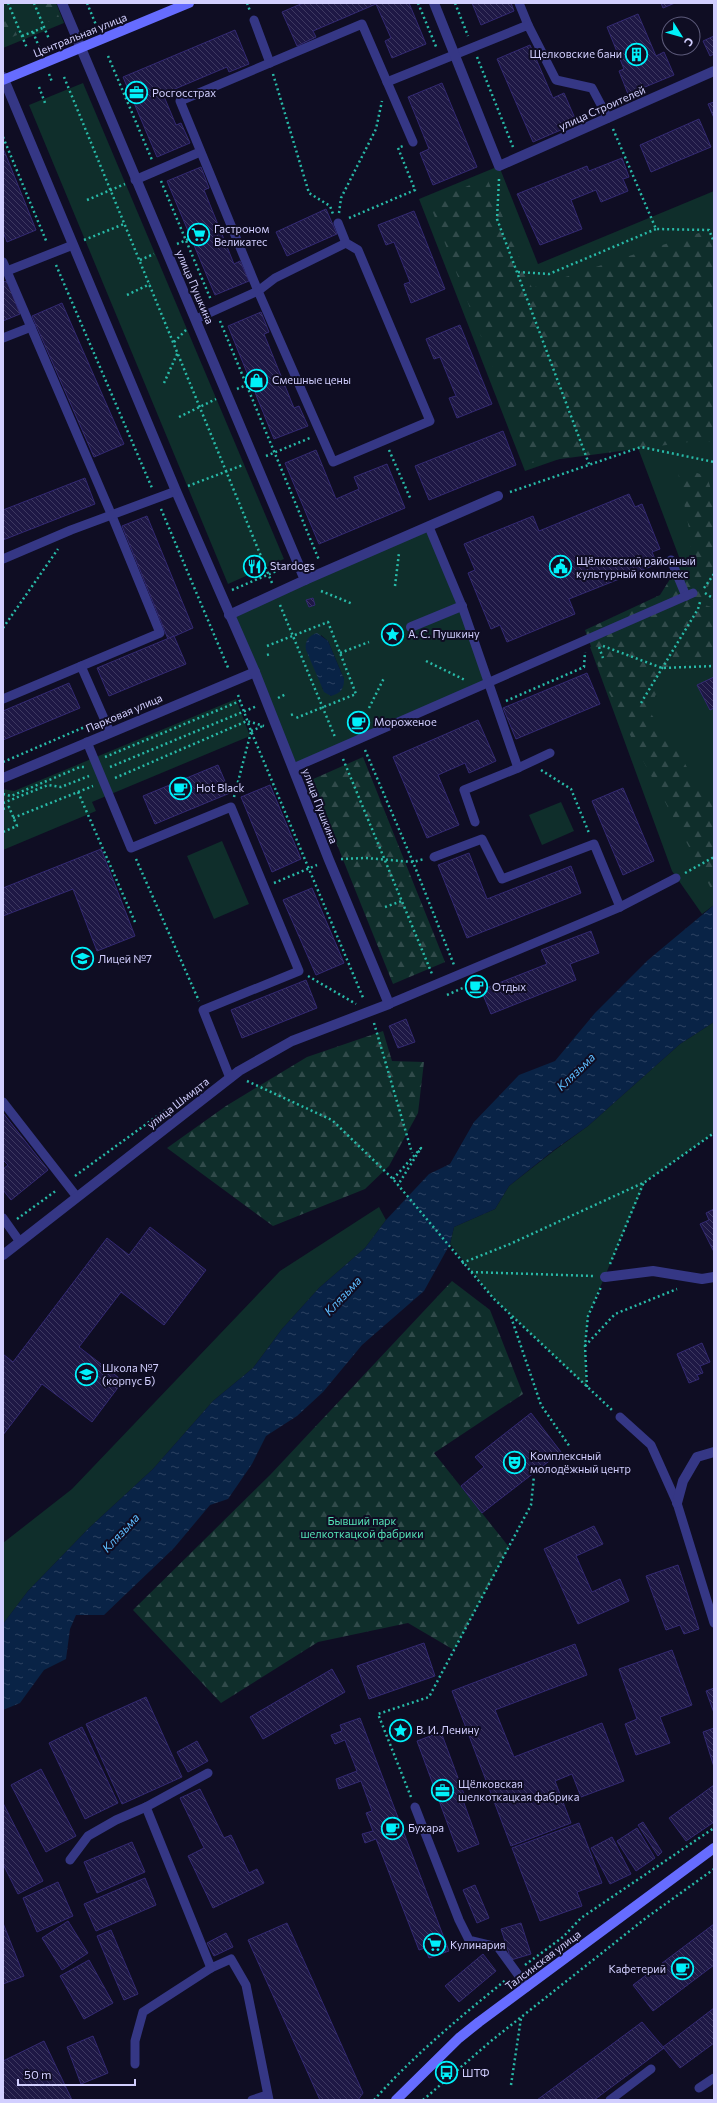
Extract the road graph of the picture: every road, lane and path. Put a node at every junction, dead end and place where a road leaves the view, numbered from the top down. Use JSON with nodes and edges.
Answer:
{"nodes":[{"id":1,"x":8,"y":3,"type":"edge"},
{"id":2,"x":34,"y":3,"type":"edge"},
{"id":3,"x":62,"y":3,"type":"edge"},
{"id":4,"x":87,"y":3,"type":"edge"},
{"id":5,"x":189,"y":3,"type":"edge"},
{"id":6,"x":418,"y":3,"type":"edge"},
{"id":7,"x":434,"y":3,"type":"edge"},
{"id":8,"x":455,"y":3,"type":"edge"},
{"id":9,"x":519,"y":3,"type":"edge"},
{"id":10,"x":254,"y":20,"type":"dead end"},
{"id":11,"x":96,"y":25,"type":"dead end"},
{"id":12,"x":528,"y":25,"type":"junction"},
{"id":13,"x":45,"y":27,"type":"junction"},
{"id":14,"x":34,"y":32,"type":"junction"},
{"id":15,"x":22,"y":36,"type":"junction"},
{"id":16,"x":49,"y":39,"type":"dead end"},
{"id":17,"x":38,"y":43,"type":"dead end"},
{"id":18,"x":27,"y":48,"type":"dead end"},
{"id":19,"x":80,"y":48,"type":"junction"},
{"id":20,"x":473,"y":48,"type":"junction"},
{"id":21,"x":455,"y":55,"type":"junction"},
{"id":22,"x":441,"y":61,"type":"junction"},
{"id":23,"x":270,"y":63,"type":"junction"},
{"id":24,"x":714,"y":71,"type":"edge"},
{"id":25,"x":64,"y":77,"type":"dead end"},
{"id":26,"x":3,"y":79,"type":"edge"},
{"id":27,"x":387,"y":82,"type":"junction"},
{"id":28,"x":39,"y":87,"type":"dead end"},
{"id":29,"x":45,"y":102,"type":"dead end"},
{"id":30,"x":608,"y":118,"type":"junction"},
{"id":31,"x":3,"y":137,"type":"edge"},
{"id":32,"x":413,"y":142,"type":"joint"},
{"id":33,"x":200,"y":152,"type":"junction"},
{"id":34,"x":518,"y":158,"type":"junction"},
{"id":35,"x":499,"y":166,"type":"junction"},
{"id":36,"x":135,"y":180,"type":"junction"},
{"id":37,"x":110,"y":190,"type":"junction"},
{"id":38,"x":87,"y":200,"type":"dead end"},
{"id":39,"x":338,"y":223,"type":"junction"},
{"id":40,"x":124,"y":224,"type":"junction"},
{"id":41,"x":656,"y":229,"type":"junction"},
{"id":42,"x":714,"y":242,"type":"edge"},
{"id":43,"x":346,"y":243,"type":"junction"},
{"id":44,"x":73,"y":245,"type":"junction"},
{"id":45,"x":51,"y":254,"type":"junction"},
{"id":46,"x":3,"y":262,"type":"edge"},
{"id":47,"x":7,"y":271,"type":"junction"},
{"id":48,"x":518,"y":272,"type":"junction"},
{"id":49,"x":150,"y":284,"type":"junction"},
{"id":50,"x":258,"y":291,"type":"junction"},
{"id":51,"x":128,"y":295,"type":"dead end"},
{"id":52,"x":215,"y":310,"type":"junction"},
{"id":53,"x":196,"y":319,"type":"junction"},
{"id":54,"x":31,"y":327,"type":"junction"},
{"id":55,"x":3,"y":338,"type":"edge"},
{"id":56,"x":178,"y":352,"type":"junction"},
{"id":57,"x":164,"y":383,"type":"dead end"},
{"id":58,"x":385,"y":440,"type":"junction"},
{"id":59,"x":714,"y":462,"type":"edge"},
{"id":60,"x":589,"y":464,"type":"junction"},
{"id":61,"x":176,"y":491,"type":"junction"},
{"id":62,"x":498,"y":496,"type":"joint"},
{"id":63,"x":157,"y":498,"type":"junction"},
{"id":64,"x":411,"y":500,"type":"dead end"},
{"id":65,"x":112,"y":516,"type":"junction"},
{"id":66,"x":429,"y":527,"type":"junction"},
{"id":67,"x":71,"y":530,"type":"junction"},
{"id":68,"x":410,"y":535,"type":"junction"},
{"id":69,"x":3,"y":559,"type":"edge"},
{"id":70,"x":671,"y":560,"type":"dead end"},
{"id":71,"x":297,"y":563,"type":"junction"},
{"id":72,"x":324,"y":572,"type":"junction"},
{"id":73,"x":269,"y":574,"type":"junction"},
{"id":74,"x":714,"y":574,"type":"edge"},
{"id":75,"x":305,"y":580,"type":"junction"},
{"id":76,"x":395,"y":586,"type":"dead end"},
{"id":77,"x":702,"y":590,"type":"junction"},
{"id":78,"x":321,"y":591,"type":"dead end"},
{"id":79,"x":220,"y":594,"type":"junction"},
{"id":80,"x":714,"y":599,"type":"edge"},
{"id":81,"x":353,"y":604,"type":"dead end"},
{"id":82,"x":462,"y":606,"type":"junction"},
{"id":83,"x":274,"y":607,"type":"dead end"},
{"id":84,"x":229,"y":615,"type":"junction"},
{"id":85,"x":411,"y":627,"type":"dead end"},
{"id":86,"x":3,"y":628,"type":"edge"},
{"id":87,"x":293,"y":636,"type":"junction"},
{"id":88,"x":369,"y":642,"type":"dead end"},
{"id":89,"x":597,"y":644,"type":"dead end"},
{"id":90,"x":267,"y":646,"type":"dead end"},
{"id":91,"x":340,"y":653,"type":"junction"},
{"id":92,"x":426,"y":661,"type":"dead end"},
{"id":93,"x":81,"y":666,"type":"junction"},
{"id":94,"x":714,"y":666,"type":"edge"},
{"id":95,"x":584,"y":668,"type":"dead end"},
{"id":96,"x":662,"y":668,"type":"junction"},
{"id":97,"x":229,"y":670,"type":"dead end"},
{"id":98,"x":255,"y":672,"type":"junction"},
{"id":99,"x":384,"y":678,"type":"dead end"},
{"id":100,"x":468,"y":681,"type":"dead end"},
{"id":101,"x":487,"y":682,"type":"junction"},
{"id":102,"x":238,"y":696,"type":"dead end"},
{"id":103,"x":3,"y":699,"type":"edge"},
{"id":104,"x":240,"y":701,"type":"junction"},
{"id":105,"x":641,"y":703,"type":"dead end"},
{"id":106,"x":495,"y":705,"type":"junction"},
{"id":107,"x":323,"y":708,"type":"junction"},
{"id":108,"x":369,"y":708,"type":"dead end"},
{"id":109,"x":244,"y":711,"type":"junction"},
{"id":110,"x":294,"y":714,"type":"dead end"},
{"id":111,"x":291,"y":715,"type":"dead end"},
{"id":112,"x":296,"y":718,"type":"dead end"},
{"id":113,"x":247,"y":721,"type":"junction"},
{"id":114,"x":110,"y":732,"type":"junction"},
{"id":115,"x":251,"y":732,"type":"junction"},
{"id":116,"x":330,"y":740,"type":"dead end"},
{"id":117,"x":87,"y":742,"type":"junction"},
{"id":118,"x":366,"y":750,"type":"dead end"},
{"id":119,"x":550,"y":753,"type":"dead end"},
{"id":120,"x":343,"y":758,"type":"dead end"},
{"id":121,"x":529,"y":763,"type":"junction"},
{"id":122,"x":97,"y":767,"type":"junction"},
{"id":123,"x":293,"y":768,"type":"junction"},
{"id":124,"x":518,"y":768,"type":"junction"},
{"id":125,"x":3,"y":778,"type":"edge"},
{"id":126,"x":103,"y":783,"type":"junction"},
{"id":127,"x":78,"y":792,"type":"junction"},
{"id":128,"x":3,"y":794,"type":"edge"},
{"id":129,"x":3,"y":803,"type":"edge"},
{"id":130,"x":231,"y":807,"type":"junction"},
{"id":131,"x":3,"y":810,"type":"edge"},
{"id":132,"x":13,"y":818,"type":"junction"},
{"id":133,"x":476,"y":822,"type":"dead end"},
{"id":134,"x":3,"y":832,"type":"edge"},
{"id":135,"x":594,"y":844,"type":"junction"},
{"id":136,"x":131,"y":848,"type":"junction"},
{"id":137,"x":434,"y":857,"type":"joint"},
{"id":138,"x":714,"y":857,"type":"edge"},
{"id":139,"x":385,"y":859,"type":"junction"},
{"id":140,"x":329,"y":860,"type":"junction"},
{"id":141,"x":413,"y":862,"type":"junction"},
{"id":142,"x":308,"y":868,"type":"junction"},
{"id":143,"x":676,"y":878,"type":"joint"},
{"id":144,"x":265,"y":887,"type":"junction"},
{"id":145,"x":402,"y":901,"type":"junction"},
{"id":146,"x":385,"y":907,"type":"dead end"},
{"id":147,"x":620,"y":907,"type":"junction"},
{"id":148,"x":135,"y":922,"type":"dead end"},
{"id":149,"x":447,"y":970,"type":"dead end"},
{"id":150,"x":299,"y":971,"type":"junction"},
{"id":151,"x":433,"y":976,"type":"dead end"},
{"id":152,"x":389,"y":1004,"type":"junction"},
{"id":153,"x":358,"y":1005,"type":"dead end"},
{"id":154,"x":203,"y":1010,"type":"junction"},
{"id":155,"x":368,"y":1011,"type":"junction"},
{"id":156,"x":230,"y":1078,"type":"junction"},
{"id":157,"x":245,"y":1080,"type":"dead end"},
{"id":158,"x":3,"y":1102,"type":"edge"},
{"id":159,"x":174,"y":1104,"type":"dead end"},
{"id":160,"x":714,"y":1133,"type":"edge"},
{"id":161,"x":412,"y":1153,"type":"dead end"},
{"id":162,"x":393,"y":1179,"type":"junction"},
{"id":163,"x":66,"y":1183,"type":"junction"},
{"id":164,"x":398,"y":1185,"type":"junction"},
{"id":165,"x":77,"y":1197,"type":"junction"},
{"id":166,"x":6,"y":1222,"type":"edge"},
{"id":167,"x":20,"y":1242,"type":"junction"},
{"id":168,"x":3,"y":1255,"type":"edge"},
{"id":169,"x":462,"y":1262,"type":"junction"},
{"id":170,"x":470,"y":1272,"type":"junction"},
{"id":171,"x":605,"y":1277,"type":"joint"},
{"id":172,"x":714,"y":1277,"type":"edge"},
{"id":173,"x":680,"y":1288,"type":"dead end"},
{"id":174,"x":511,"y":1317,"type":"junction"},
{"id":175,"x":585,"y":1346,"type":"dead end"},
{"id":176,"x":620,"y":1417,"type":"joint"},
{"id":177,"x":570,"y":1447,"type":"dead end"},
{"id":178,"x":714,"y":1452,"type":"edge"},
{"id":179,"x":534,"y":1476,"type":"dead end"},
{"id":180,"x":677,"y":1504,"type":"junction"},
{"id":181,"x":714,"y":1623,"type":"edge"},
{"id":182,"x":208,"y":1773,"type":"dead end"},
{"id":183,"x":415,"y":1806,"type":"joint"},
{"id":184,"x":146,"y":1807,"type":"junction"},
{"id":185,"x":714,"y":1828,"type":"edge"},
{"id":186,"x":714,"y":1848,"type":"edge"},
{"id":187,"x":70,"y":1860,"type":"dead end"},
{"id":188,"x":714,"y":1869,"type":"edge"},
{"id":189,"x":525,"y":1965,"type":"dead end"},
{"id":190,"x":211,"y":1968,"type":"junction"},
{"id":191,"x":497,"y":1987,"type":"dead end"},
{"id":192,"x":527,"y":1987,"type":"junction"},
{"id":193,"x":521,"y":2017,"type":"junction"},
{"id":194,"x":135,"y":2064,"type":"dead end"},
{"id":195,"x":651,"y":2069,"type":"dead end"},
{"id":196,"x":714,"y":2078,"type":"edge"},
{"id":197,"x":511,"y":2085,"type":"dead end"},
{"id":198,"x":699,"y":2088,"type":"dead end"},
{"id":199,"x":268,"y":2097,"type":"edge"},
{"id":200,"x":252,"y":2100,"type":"edge"},
{"id":201,"x":374,"y":2100,"type":"edge"},
{"id":202,"x":396,"y":2100,"type":"edge"},
{"id":203,"x":423,"y":2100,"type":"edge"},
{"id":204,"x":610,"y":2100,"type":"edge"}],
"edges":[{"from":1,"to":15,"type":"path"},
{"from":2,"to":13,"type":"path"},
{"from":3,"to":19,"type":"street","name":"улица Пушкина"},
{"from":4,"to":11,"type":"path"},
{"from":5,"to":19,"type":"main road","name":"Центральная улица"},
{"from":6,"to":22,"type":"path"},
{"from":7,"to":21,"type":"street"},
{"from":8,"to":20,"type":"path"},
{"from":9,"to":12,"type":"lane"},
{"from":10,"to":23,"type":"lane"},
{"from":12,"to":20,"type":"lane"},
{"from":12,"to":30,"type":"lane"},
{"from":13,"to":14,"type":"path"},
{"from":13,"to":16,"type":"path"},
{"from":14,"to":15,"type":"path"},
{"from":14,"to":17,"type":"path"},
{"from":15,"to":18,"type":"path"},
{"from":19,"to":26,"type":"main road","name":"Центральная улица"},
{"from":19,"to":36,"type":"street","name":"улица Пушкина"},
{"from":20,"to":21,"type":"lane"},
{"from":20,"to":34,"type":"path"},
{"from":21,"to":22,"type":"lane"},
{"from":21,"to":35,"type":"street"},
{"from":22,"to":27,"type":"lane"},
{"from":23,"to":27,"type":"lane"},
{"from":23,"to":33,"type":"lane"},
{"from":23,"to":39,"type":"path"},
{"from":24,"to":30,"type":"street","name":"улица Строителей"},
{"from":25,"to":37,"type":"path"},
{"from":26,"to":44,"type":"street"},
{"from":27,"to":32,"type":"lane"},
{"from":27,"to":39,"type":"path"},
{"from":28,"to":29,"type":"path"},
{"from":30,"to":34,"type":"street","name":"улица Строителей"},
{"from":30,"to":41,"type":"path"},
{"from":31,"to":45,"type":"path"},
{"from":32,"to":39,"type":"path"},
{"from":33,"to":36,"type":"lane"},
{"from":33,"to":50,"type":"lane"},
{"from":34,"to":35,"type":"street","name":"улица Строителей"},
{"from":35,"to":48,"type":"path"},
{"from":36,"to":37,"type":"path"},
{"from":36,"to":53,"type":"street","name":"улица Пушкина"},
{"from":37,"to":38,"type":"path"},
{"from":37,"to":40,"type":"path"},
{"from":39,"to":43,"type":"lane"},
{"from":40,"to":44,"type":"path"},
{"from":40,"to":49,"type":"path"},
{"from":41,"to":42,"type":"path"},
{"from":41,"to":48,"type":"path"},
{"from":43,"to":50,"type":"lane"},
{"from":43,"to":58,"type":"lane"},
{"from":44,"to":45,"type":"lane"},
{"from":44,"to":61,"type":"street"},
{"from":45,"to":47,"type":"lane"},
{"from":45,"to":63,"type":"path"},
{"from":46,"to":47,"type":"lane"},
{"from":47,"to":54,"type":"lane"},
{"from":48,"to":60,"type":"path"},
{"from":49,"to":51,"type":"path"},
{"from":49,"to":56,"type":"path"},
{"from":50,"to":52,"type":"lane"},
{"from":50,"to":58,"type":"lane"},
{"from":52,"to":53,"type":"lane"},
{"from":52,"to":72,"type":"path"},
{"from":53,"to":71,"type":"street","name":"улица Пушкина"},
{"from":54,"to":55,"type":"lane"},
{"from":54,"to":65,"type":"lane"},
{"from":56,"to":57,"type":"path"},
{"from":56,"to":73,"type":"path"},
{"from":58,"to":64,"type":"path"},
{"from":59,"to":60,"type":"path"},
{"from":60,"to":62,"type":"path"},
{"from":61,"to":63,"type":"lane"},
{"from":61,"to":79,"type":"street"},
{"from":62,"to":66,"type":"street"},
{"from":63,"to":65,"type":"lane"},
{"from":63,"to":97,"type":"path"},
{"from":65,"to":67,"type":"lane"},
{"from":65,"to":93,"type":"lane"},
{"from":66,"to":68,"type":"street"},
{"from":66,"to":82,"type":"lane"},
{"from":67,"to":69,"type":"lane"},
{"from":67,"to":86,"type":"path"},
{"from":68,"to":72,"type":"street"},
{"from":68,"to":76,"type":"path"},
{"from":70,"to":101,"type":"lane"},
{"from":71,"to":73,"type":"path"},
{"from":71,"to":75,"type":"street","name":"улица Пушкина"},
{"from":72,"to":75,"type":"street"},
{"from":73,"to":79,"type":"path"},
{"from":74,"to":77,"type":"path"},
{"from":75,"to":84,"type":"street"},
{"from":77,"to":80,"type":"path"},
{"from":77,"to":96,"type":"path"},
{"from":78,"to":81,"type":"path"},
{"from":79,"to":84,"type":"street","name":"улица Пушкина"},
{"from":82,"to":85,"type":"street"},
{"from":82,"to":101,"type":"lane"},
{"from":83,"to":87,"type":"path"},
{"from":84,"to":98,"type":"street","name":"улица Пушкина"},
{"from":87,"to":90,"type":"path"},
{"from":87,"to":91,"type":"path"},
{"from":87,"to":107,"type":"path"},
{"from":88,"to":91,"type":"path"},
{"from":89,"to":96,"type":"path"},
{"from":91,"to":107,"type":"path"},
{"from":92,"to":100,"type":"path"},
{"from":93,"to":103,"type":"lane"},
{"from":93,"to":114,"type":"lane"},
{"from":94,"to":96,"type":"path"},
{"from":95,"to":106,"type":"path"},
{"from":96,"to":105,"type":"path"},
{"from":98,"to":114,"type":"street","name":"Парковая улица"},
{"from":98,"to":123,"type":"street","name":"улица Пушкина"},
{"from":99,"to":108,"type":"path"},
{"from":101,"to":106,"type":"lane"},
{"from":101,"to":123,"type":"lane"},
{"from":102,"to":104,"type":"path"},
{"from":104,"to":109,"type":"path"},
{"from":104,"to":122,"type":"path"},
{"from":106,"to":124,"type":"lane"},
{"from":107,"to":112,"type":"path"},
{"from":107,"to":116,"type":"path"},
{"from":109,"to":113,"type":"path"},
{"from":109,"to":122,"type":"path"},
{"from":110,"to":111,"type":"path"},
{"from":113,"to":115,"type":"path"},
{"from":113,"to":115,"type":"path"},
{"from":113,"to":126,"type":"path"},
{"from":114,"to":117,"type":"street","name":"Парковая улица"},
{"from":115,"to":130,"type":"path"},
{"from":115,"to":142,"type":"path"},
{"from":117,"to":122,"type":"lane"},
{"from":117,"to":125,"type":"street","name":"Парковая улица"},
{"from":118,"to":141,"type":"path"},
{"from":119,"to":121,"type":"lane"},
{"from":120,"to":139,"type":"path"},
{"from":121,"to":124,"type":"lane"},
{"from":121,"to":135,"type":"path"},
{"from":122,"to":126,"type":"lane"},
{"from":122,"to":128,"type":"path"},
{"from":122,"to":129,"type":"path"},
{"from":123,"to":140,"type":"street","name":"улица Пушкина"},
{"from":124,"to":133,"type":"lane"},
{"from":126,"to":127,"type":"path"},
{"from":126,"to":136,"type":"lane"},
{"from":127,"to":132,"type":"path"},
{"from":127,"to":148,"type":"path"},
{"from":130,"to":136,"type":"lane"},
{"from":130,"to":144,"type":"lane"},
{"from":131,"to":132,"type":"path"},
{"from":132,"to":134,"type":"path"},
{"from":135,"to":137,"type":"lane"},
{"from":135,"to":147,"type":"lane"},
{"from":136,"to":154,"type":"path"},
{"from":137,"to":141,"type":"path"},
{"from":138,"to":143,"type":"path"},
{"from":139,"to":140,"type":"path"},
{"from":139,"to":141,"type":"path"},
{"from":139,"to":145,"type":"path"},
{"from":140,"to":142,"type":"path"},
{"from":140,"to":152,"type":"street","name":"улица Пушкина"},
{"from":141,"to":149,"type":"path"},
{"from":142,"to":144,"type":"path"},
{"from":142,"to":155,"type":"path"},
{"from":143,"to":147,"type":"lane"},
{"from":144,"to":150,"type":"lane"},
{"from":145,"to":146,"type":"path"},
{"from":145,"to":151,"type":"path"},
{"from":147,"to":152,"type":"lane"},
{"from":150,"to":153,"type":"path"},
{"from":150,"to":154,"type":"lane"},
{"from":152,"to":155,"type":"street","name":"улица Шмидта"},
{"from":154,"to":156,"type":"lane"},
{"from":155,"to":156,"type":"street","name":"улица Шмидта"},
{"from":155,"to":161,"type":"path"},
{"from":156,"to":165,"type":"street","name":"улица Шмидта"},
{"from":157,"to":162,"type":"path"},
{"from":158,"to":163,"type":"lane"},
{"from":159,"to":163,"type":"path"},
{"from":160,"to":169,"type":"path"},
{"from":162,"to":164,"type":"path"},
{"from":162,"to":164,"type":"path"},
{"from":163,"to":165,"type":"lane"},
{"from":163,"to":166,"type":"path"},
{"from":164,"to":169,"type":"path"},
{"from":165,"to":167,"type":"street","name":"улица Шмидта"},
{"from":166,"to":167,"type":"lane"},
{"from":167,"to":168,"type":"street","name":"улица Шмидта"},
{"from":169,"to":170,"type":"path"},
{"from":170,"to":171,"type":"path"},
{"from":170,"to":174,"type":"path"},
{"from":171,"to":172,"type":"street"},
{"from":173,"to":175,"type":"path"},
{"from":174,"to":176,"type":"path"},
{"from":174,"to":177,"type":"path"},
{"from":176,"to":180,"type":"lane"},
{"from":178,"to":180,"type":"street"},
{"from":179,"to":183,"type":"path"},
{"from":180,"to":181,"type":"lane"},
{"from":182,"to":184,"type":"lane"},
{"from":183,"to":192,"type":"lane"},
{"from":184,"to":187,"type":"lane"},
{"from":184,"to":190,"type":"lane"},
{"from":185,"to":189,"type":"path"},
{"from":186,"to":192,"type":"main road","name":"Талсинская улица"},
{"from":188,"to":193,"type":"path"},
{"from":190,"to":194,"type":"lane"},
{"from":190,"to":199,"type":"lane"},
{"from":191,"to":201,"type":"path"},
{"from":192,"to":202,"type":"main road","name":"Талсинская улица"},
{"from":193,"to":197,"type":"path"},
{"from":193,"to":203,"type":"path"},
{"from":195,"to":204,"type":"lane"},
{"from":196,"to":198,"type":"lane"},
{"from":199,"to":200,"type":"lane"}]}
